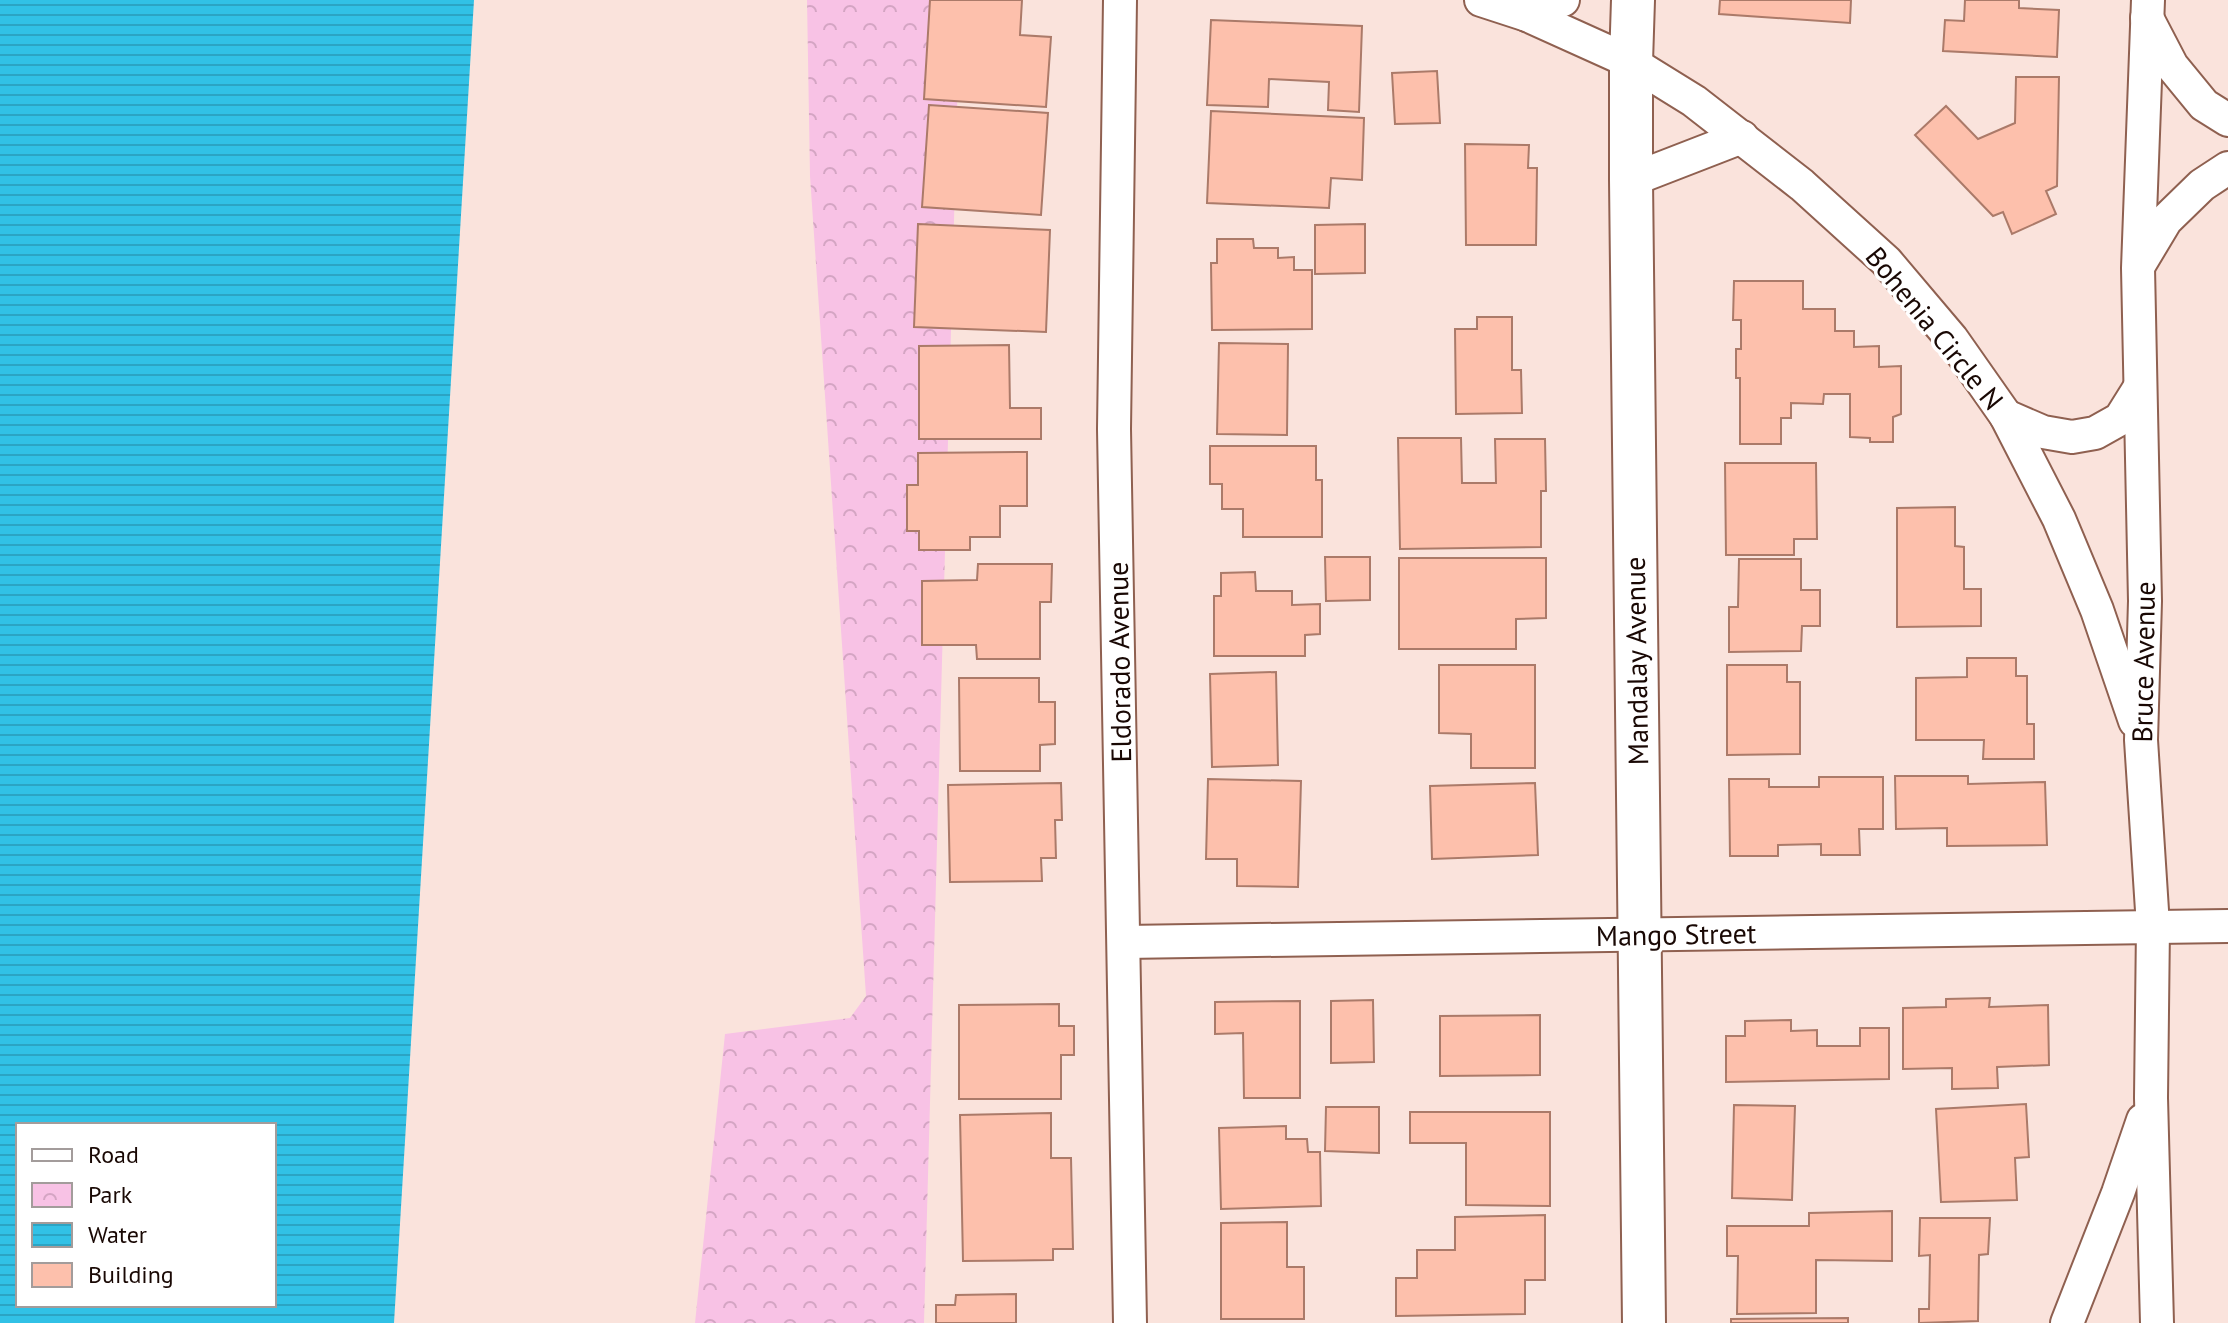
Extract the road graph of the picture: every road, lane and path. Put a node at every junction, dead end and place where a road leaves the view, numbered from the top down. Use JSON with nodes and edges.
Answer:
{"nodes":[{"id":1,"x":1120,"y":0,"type":"edge"},
{"id":2,"x":1481,"y":0,"type":"edge"},
{"id":3,"x":1563,"y":0,"type":"edge"},
{"id":4,"x":1633,"y":0,"type":"edge"},
{"id":5,"x":2148,"y":8,"type":"edge"},
{"id":6,"x":1527,"y":15,"type":"junction"},
{"id":7,"x":1631,"y":62,"type":"junction"},
{"id":8,"x":2228,"y":120,"type":"edge"},
{"id":9,"x":1742,"y":137,"type":"junction"},
{"id":10,"x":2228,"y":168,"type":"edge"},
{"id":11,"x":1631,"y":180,"type":"junction"},
{"id":12,"x":2138,"y":268,"type":"junction"},
{"id":13,"x":2140,"y":387,"type":"junction"},
{"id":14,"x":2006,"y":416,"type":"junction"},
{"id":15,"x":2141,"y":740,"type":"junction"},
{"id":16,"x":2153,"y":926,"type":"junction"},
{"id":17,"x":2228,"y":926,"type":"edge"},
{"id":18,"x":1638,"y":935,"type":"junction"},
{"id":19,"x":1125,"y":942,"type":"junction"},
{"id":20,"x":2151,"y":1098,"type":"junction"},
{"id":21,"x":1130,"y":1323,"type":"edge"},
{"id":22,"x":1644,"y":1323,"type":"edge"},
{"id":23,"x":2067,"y":1323,"type":"edge"},
{"id":24,"x":2157,"y":1323,"type":"edge"}],
"edges":[{"from":1,"to":19,"type":"street","name":"Eldorado Avenue"},
{"from":2,"to":6,"type":"street"},
{"from":3,"to":6,"type":"street"},
{"from":4,"to":7,"type":"street","name":"Mandalay Avenue"},
{"from":5,"to":8,"type":"street"},
{"from":5,"to":12,"type":"street","name":"Bruce Avenue"},
{"from":6,"to":7,"type":"street","name":"Bohenia Circle N"},
{"from":7,"to":9,"type":"street","name":"Bohenia Circle N"},
{"from":7,"to":11,"type":"street","name":"Mandalay Avenue"},
{"from":9,"to":11,"type":"street"},
{"from":9,"to":14,"type":"street","name":"Bohenia Circle N"},
{"from":10,"to":12,"type":"street"},
{"from":11,"to":18,"type":"street","name":"Mandalay Avenue"},
{"from":12,"to":13,"type":"street","name":"Bruce Avenue"},
{"from":13,"to":14,"type":"street"},
{"from":13,"to":15,"type":"street","name":"Bruce Avenue"},
{"from":14,"to":15,"type":"street","name":"Bohenia Circle N"},
{"from":15,"to":16,"type":"street","name":"Bruce Avenue"},
{"from":16,"to":17,"type":"street","name":"Mango Street"},
{"from":16,"to":18,"type":"street","name":"Mango Street"},
{"from":16,"to":20,"type":"street","name":"Bruce Avenue"},
{"from":18,"to":19,"type":"street","name":"Mango Street"},
{"from":18,"to":22,"type":"street","name":"Mandalay Avenue"},
{"from":19,"to":21,"type":"street","name":"Eldorado Avenue"},
{"from":20,"to":23,"type":"street"},
{"from":20,"to":24,"type":"street","name":"Bruce Avenue"}]}
